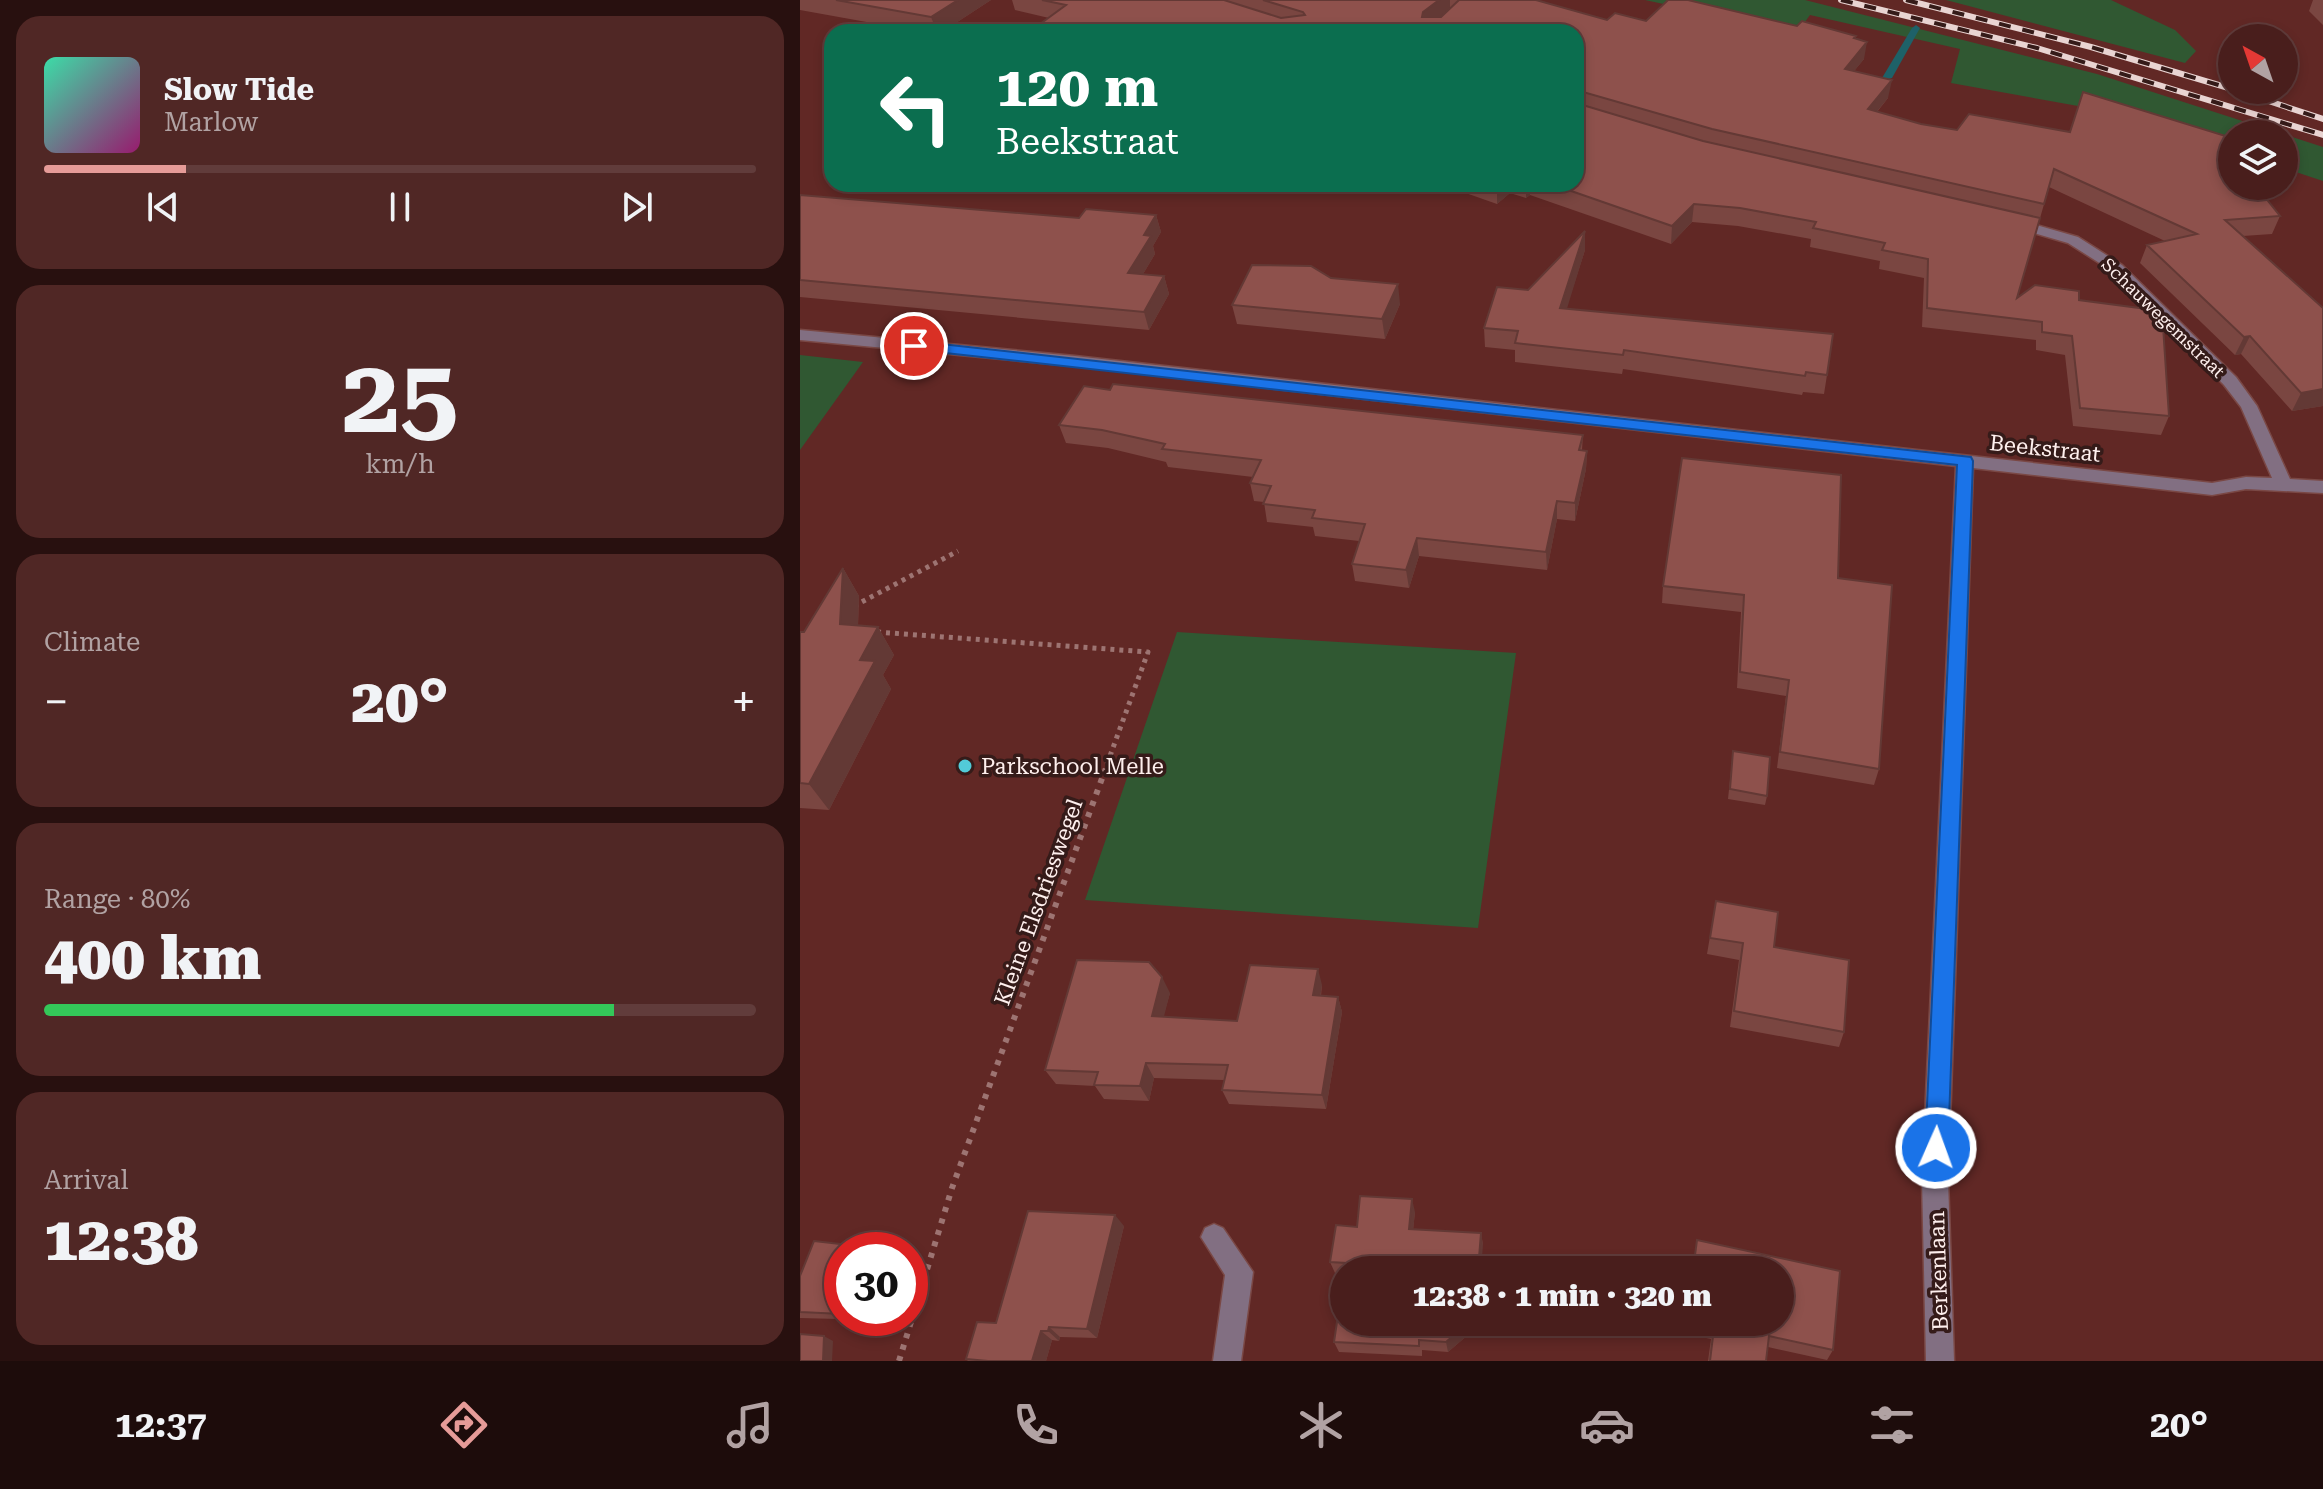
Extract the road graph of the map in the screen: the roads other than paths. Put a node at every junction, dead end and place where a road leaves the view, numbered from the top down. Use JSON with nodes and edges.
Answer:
{"nodes":[{"id":1,"x":1990,"y":218,"type":"edge"},
{"id":2,"x":800,"y":335,"type":"edge"},
{"id":3,"x":1965,"y":461,"type":"junction"},
{"id":4,"x":2283,"y":484,"type":"junction"},
{"id":5,"x":2323,"y":487,"type":"edge"},
{"id":6,"x":1214,"y":1237,"type":"dead end"},
{"id":7,"x":1227,"y":1361,"type":"edge"},
{"id":8,"x":1940,"y":1361,"type":"edge"}],
"edges":[{"from":1,"to":4,"type":"street","name":"Schauwegemstraat"},
{"from":2,"to":3,"type":"street","name":"Beekstraat"},
{"from":3,"to":4,"type":"street","name":"Beekstraat"},
{"from":3,"to":8,"type":"street","name":"Berkenlaan"},
{"from":4,"to":5,"type":"street"},
{"from":6,"to":7,"type":"street"}]}
